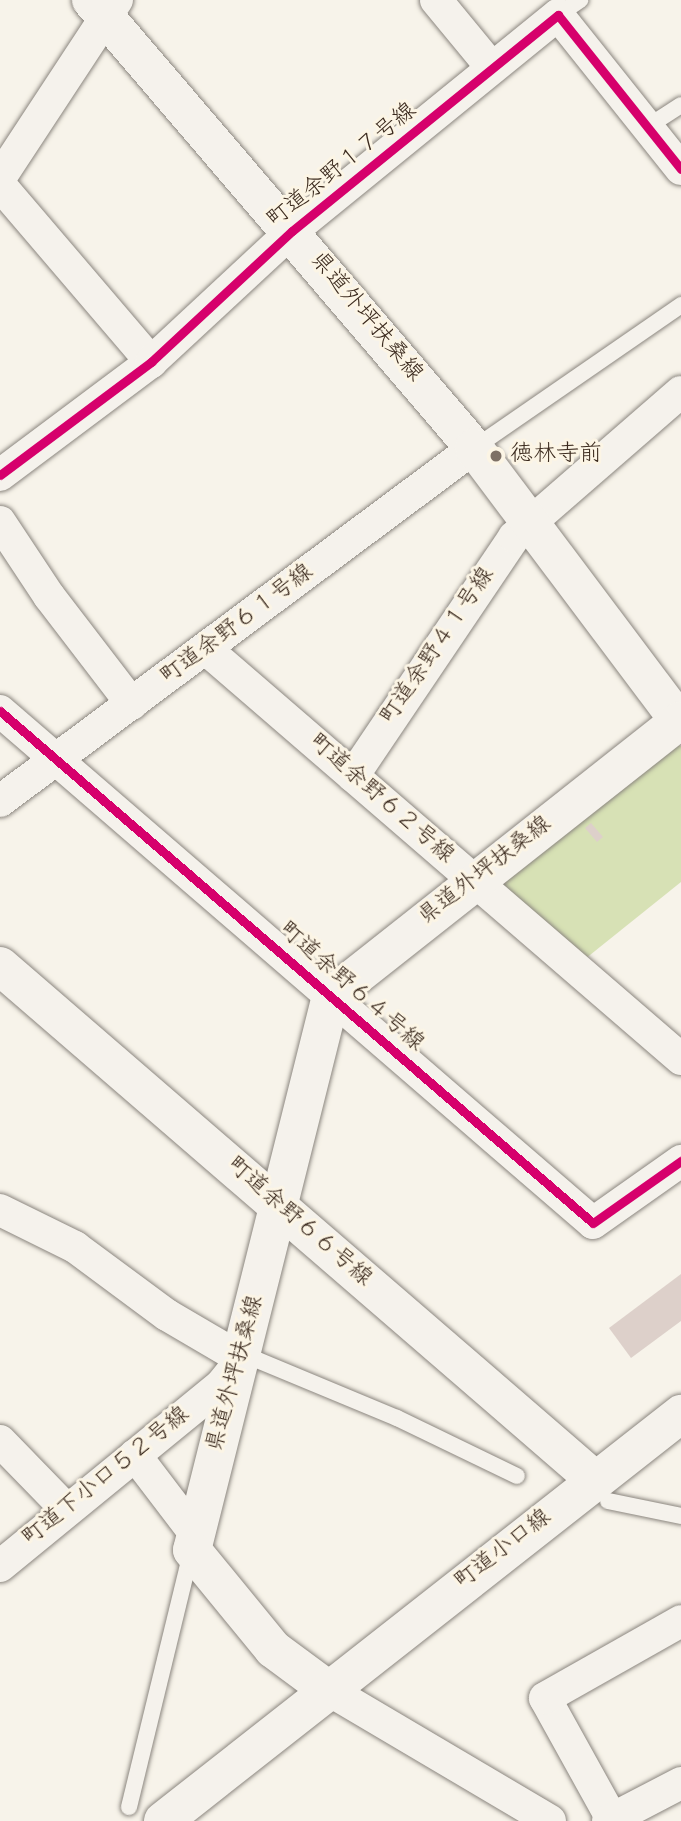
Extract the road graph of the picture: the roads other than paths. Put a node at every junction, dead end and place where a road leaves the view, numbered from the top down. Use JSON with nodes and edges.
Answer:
{"nodes":[{"id":1,"x":436,"y":0,"type":"edge"},
{"id":2,"x":105,"y":6,"type":"edge"},
{"id":3,"x":569,"y":7,"type":"edge"},
{"id":4,"x":492,"y":68,"type":"junction"},
{"id":5,"x":681,"y":105,"type":"edge"},
{"id":6,"x":647,"y":127,"type":"junction"},
{"id":7,"x":681,"y":169,"type":"edge"},
{"id":8,"x":0,"y":178,"type":"edge"},
{"id":9,"x":0,"y":185,"type":"edge"},
{"id":10,"x":292,"y":231,"type":"junction"},
{"id":11,"x":681,"y":305,"type":"edge"},
{"id":12,"x":151,"y":362,"type":"junction"},
{"id":13,"x":681,"y":392,"type":"edge"},
{"id":14,"x":474,"y":448,"type":"junction"},
{"id":15,"x":0,"y":475,"type":"edge"},
{"id":16,"x":0,"y":522,"type":"edge"},
{"id":17,"x":530,"y":523,"type":"junction"},
{"id":18,"x":207,"y":650,"type":"junction"},
{"id":19,"x":132,"y":704,"type":"junction"},
{"id":20,"x":0,"y":711,"type":"edge"},
{"id":21,"x":680,"y":721,"type":"edge"},
{"id":22,"x":57,"y":760,"type":"junction"},
{"id":23,"x":353,"y":776,"type":"junction"},
{"id":24,"x":0,"y":801,"type":"edge"},
{"id":25,"x":474,"y":880,"type":"junction"},
{"id":26,"x":0,"y":966,"type":"edge"},
{"id":27,"x":331,"y":996,"type":"junction"},
{"id":28,"x":681,"y":1059,"type":"edge"},
{"id":29,"x":681,"y":1161,"type":"edge"},
{"id":30,"x":280,"y":1208,"type":"junction"},
{"id":31,"x":0,"y":1210,"type":"edge"},
{"id":32,"x":242,"y":1359,"type":"junction"},
{"id":33,"x":681,"y":1414,"type":"edge"},
{"id":34,"x":0,"y":1441,"type":"edge"},
{"id":35,"x":135,"y":1455,"type":"junction"},
{"id":36,"x":517,"y":1476,"type":"dead end"},
{"id":37,"x":602,"y":1491,"type":"junction"},
{"id":38,"x":67,"y":1510,"type":"junction"},
{"id":39,"x":681,"y":1516,"type":"edge"},
{"id":40,"x":194,"y":1543,"type":"junction"},
{"id":41,"x":0,"y":1566,"type":"edge"},
{"id":42,"x":681,"y":1621,"type":"edge"},
{"id":43,"x":327,"y":1689,"type":"junction"},
{"id":44,"x":681,"y":1783,"type":"edge"},
{"id":45,"x":146,"y":1814,"type":"edge"},
{"id":46,"x":610,"y":1820,"type":"edge"},
{"id":47,"x":550,"y":1821,"type":"edge"}],
"edges":[{"from":1,"to":4,"type":"street"},
{"from":2,"to":8,"type":"street"},
{"from":2,"to":10,"type":"main road","name":"県道外坪扶桑線"},
{"from":3,"to":4,"type":"street","name":"町道余野１７号線"},
{"from":3,"to":6,"type":"street","name":"町道余野１７号線"},
{"from":4,"to":10,"type":"street","name":"町道余野１７号線"},
{"from":5,"to":6,"type":"lane"},
{"from":6,"to":7,"type":"street","name":"町道余野１７号線"},
{"from":9,"to":12,"type":"street"},
{"from":10,"to":12,"type":"street","name":"町道余野１７号線"},
{"from":10,"to":14,"type":"main road","name":"県道外坪扶桑線"},
{"from":11,"to":14,"type":"lane"},
{"from":12,"to":15,"type":"street","name":"町道余野１７号線"},
{"from":13,"to":17,"type":"street","name":"町道余野４１号線"},
{"from":14,"to":17,"type":"main road","name":"県道外坪扶桑線"},
{"from":14,"to":18,"type":"street","name":"町道余野６１号線"},
{"from":16,"to":19,"type":"street"},
{"from":17,"to":21,"type":"main road","name":"県道外坪扶桑線"},
{"from":17,"to":23,"type":"street","name":"町道余野４１号線"},
{"from":18,"to":19,"type":"street","name":"町道余野６１号線"},
{"from":18,"to":23,"type":"street","name":"町道余野６２号線"},
{"from":19,"to":22,"type":"street","name":"町道余野６１号線"},
{"from":20,"to":22,"type":"street","name":"町道余野６４号線"},
{"from":21,"to":25,"type":"main road","name":"県道外坪扶桑線"},
{"from":22,"to":24,"type":"street","name":"町道余野６１号線"},
{"from":22,"to":27,"type":"street","name":"町道余野６４号線"},
{"from":23,"to":25,"type":"street","name":"町道余野６２号線"},
{"from":25,"to":27,"type":"main road","name":"県道外坪扶桑線"},
{"from":25,"to":28,"type":"street","name":"町道余野６２号線"},
{"from":26,"to":30,"type":"main road","name":"町道余野６６号線"},
{"from":27,"to":29,"type":"street","name":"町道余野６４号線"},
{"from":27,"to":30,"type":"main road","name":"県道外坪扶桑線"},
{"from":30,"to":32,"type":"main road","name":"県道外坪扶桑線"},
{"from":30,"to":37,"type":"main road","name":"町道余野６６号線"},
{"from":31,"to":32,"type":"street"},
{"from":32,"to":35,"type":"street","name":"町道下小口５２号線"},
{"from":32,"to":36,"type":"lane"},
{"from":32,"to":40,"type":"main road","name":"県道外坪扶桑線"},
{"from":33,"to":37,"type":"main road","name":"町道小口線"},
{"from":34,"to":38,"type":"street"},
{"from":35,"to":38,"type":"street","name":"町道下小口５２号線"},
{"from":35,"to":40,"type":"street"},
{"from":37,"to":39,"type":"lane"},
{"from":37,"to":43,"type":"main road","name":"町道小口線"},
{"from":38,"to":41,"type":"street","name":"町道下小口５２号線"},
{"from":40,"to":43,"type":"main road"},
{"from":40,"to":45,"type":"lane"},
{"from":42,"to":46,"type":"street"},
{"from":43,"to":45,"type":"main road"},
{"from":43,"to":47,"type":"street"},
{"from":44,"to":46,"type":"street"}]}
